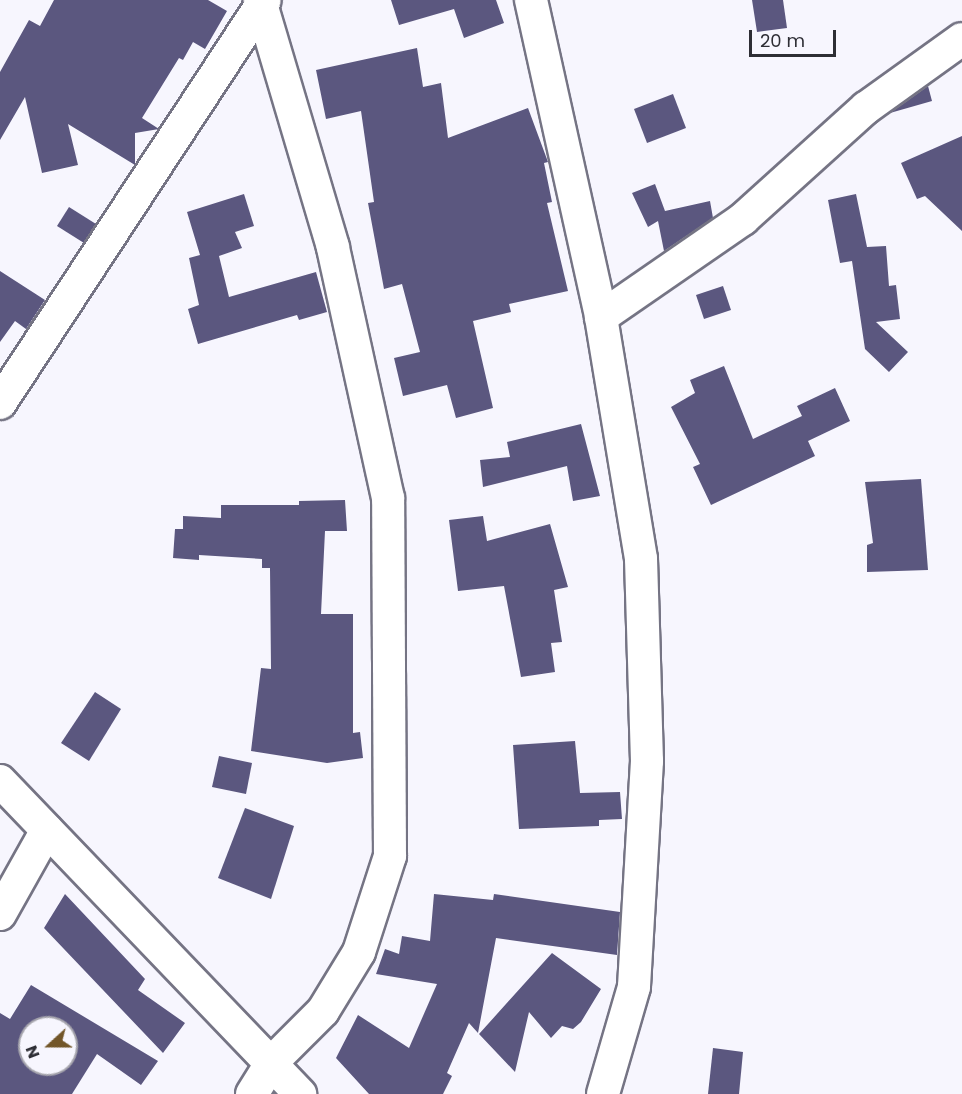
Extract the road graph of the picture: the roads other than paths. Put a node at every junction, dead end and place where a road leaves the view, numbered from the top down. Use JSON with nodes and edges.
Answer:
{"nodes":[{"id":1,"x":531,"y":0,"type":"edge"},
{"id":2,"x":262,"y":2,"type":"edge"},
{"id":3,"x":962,"y":39,"type":"edge"},
{"id":4,"x":602,"y":317,"type":"junction"},
{"id":5,"x":0,"y":403,"type":"edge"},
{"id":6,"x":0,"y":781,"type":"edge"},
{"id":7,"x":47,"y":830,"type":"junction"},
{"id":8,"x":0,"y":914,"type":"edge"},
{"id":9,"x":272,"y":1062,"type":"junction"},
{"id":10,"x":252,"y":1094,"type":"edge"},
{"id":11,"x":300,"y":1094,"type":"edge"},
{"id":12,"x":603,"y":1094,"type":"edge"}],
"edges":[{"from":1,"to":4,"type":"street"},
{"from":2,"to":5,"type":"street"},
{"from":2,"to":9,"type":"street"},
{"from":3,"to":4,"type":"street"},
{"from":4,"to":12,"type":"street"},
{"from":6,"to":7,"type":"street"},
{"from":7,"to":8,"type":"street"},
{"from":7,"to":9,"type":"street"},
{"from":9,"to":10,"type":"street"},
{"from":9,"to":11,"type":"street"}]}
